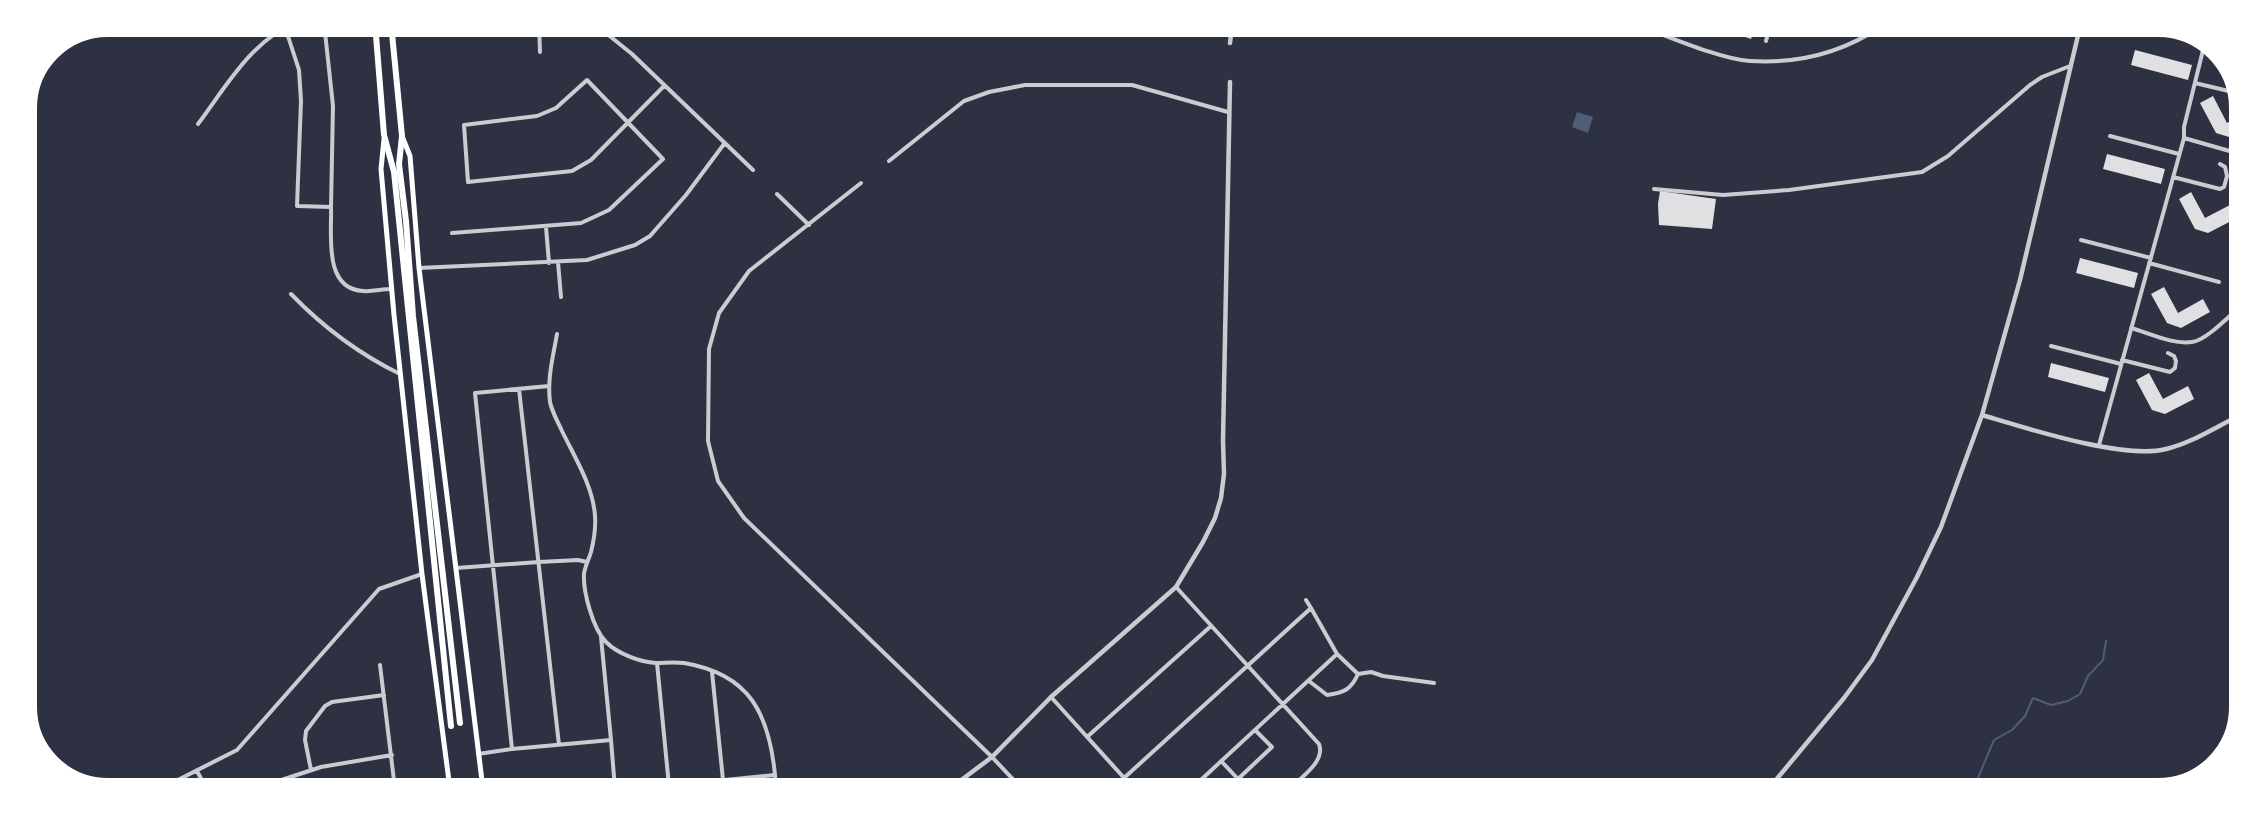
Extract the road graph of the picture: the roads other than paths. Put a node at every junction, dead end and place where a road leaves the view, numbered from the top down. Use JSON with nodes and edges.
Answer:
{"nodes":[{"id":1,"x":276,"y":33,"type":"edge"},
{"id":2,"x":287,"y":33,"type":"edge"},
{"id":3,"x":325,"y":33,"type":"edge"},
{"id":4,"x":392,"y":33,"type":"joint"},
{"id":5,"x":539,"y":33,"type":"edge"},
{"id":6,"x":606,"y":33,"type":"edge"},
{"id":7,"x":1231,"y":33,"type":"edge"},
{"id":8,"x":1660,"y":33,"type":"edge"},
{"id":9,"x":1768,"y":33,"type":"edge"},
{"id":10,"x":1810,"y":33,"type":"edge"},
{"id":11,"x":1872,"y":33,"type":"edge"},
{"id":12,"x":2078,"y":33,"type":"edge"},
{"id":13,"x":376,"y":34,"type":"joint"},
{"id":14,"x":1816,"y":35,"type":"dead end"},
{"id":15,"x":1766,"y":41,"type":"dead end"},
{"id":16,"x":1230,"y":43,"type":"dead end"},
{"id":17,"x":2203,"y":49,"type":"edge"},
{"id":18,"x":540,"y":52,"type":"dead end"},
{"id":19,"x":2070,"y":66,"type":"junction"},
{"id":20,"x":1230,"y":82,"type":"dead end"},
{"id":21,"x":2195,"y":83,"type":"junction"},
{"id":22,"x":664,"y":86,"type":"junction"},
{"id":23,"x":2232,"y":92,"type":"edge"},
{"id":24,"x":1228,"y":112,"type":"junction"},
{"id":25,"x":628,"y":123,"type":"junction"},
{"id":26,"x":198,"y":124,"type":"dead end"},
{"id":27,"x":384,"y":135,"type":"junction"},
{"id":28,"x":402,"y":136,"type":"junction"},
{"id":29,"x":2110,"y":136,"type":"dead end"},
{"id":30,"x":2184,"y":138,"type":"junction"},
{"id":31,"x":724,"y":144,"type":"junction"},
{"id":32,"x":2233,"y":152,"type":"edge"},
{"id":33,"x":2179,"y":154,"type":"junction"},
{"id":34,"x":888,"y":161,"type":"dead end"},
{"id":35,"x":2220,"y":164,"type":"dead end"},
{"id":36,"x":753,"y":170,"type":"dead end"},
{"id":37,"x":2173,"y":177,"type":"junction"},
{"id":38,"x":861,"y":183,"type":"dead end"},
{"id":39,"x":1654,"y":189,"type":"dead end"},
{"id":40,"x":777,"y":194,"type":"dead end"},
{"id":41,"x":331,"y":207,"type":"junction"},
{"id":42,"x":809,"y":225,"type":"junction"},
{"id":43,"x":546,"y":227,"type":"junction"},
{"id":44,"x":452,"y":233,"type":"dead end"},
{"id":45,"x":2081,"y":240,"type":"dead end"},
{"id":46,"x":2150,"y":260,"type":"junction"},
{"id":47,"x":558,"y":262,"type":"junction"},
{"id":48,"x":549,"y":263,"type":"junction"},
{"id":49,"x":419,"y":268,"type":"junction"},
{"id":50,"x":2219,"y":282,"type":"dead end"},
{"id":51,"x":391,"y":289,"type":"junction"},
{"id":52,"x":291,"y":294,"type":"dead end"},
{"id":53,"x":561,"y":297,"type":"dead end"},
{"id":54,"x":2233,"y":312,"type":"edge"},
{"id":55,"x":2131,"y":328,"type":"junction"},
{"id":56,"x":557,"y":334,"type":"dead end"},
{"id":57,"x":2051,"y":346,"type":"dead end"},
{"id":58,"x":2168,"y":353,"type":"dead end"},
{"id":59,"x":2122,"y":362,"type":"junction"},
{"id":60,"x":400,"y":374,"type":"junction"},
{"id":61,"x":549,"y":386,"type":"junction"},
{"id":62,"x":519,"y":389,"type":"junction"},
{"id":63,"x":1982,"y":415,"type":"junction"},
{"id":64,"x":2233,"y":419,"type":"edge"},
{"id":65,"x":2100,"y":445,"type":"junction"},
{"id":66,"x":539,"y":562,"type":"junction"},
{"id":67,"x":587,"y":562,"type":"junction"},
{"id":68,"x":493,"y":565,"type":"junction"},
{"id":69,"x":456,"y":568,"type":"junction"},
{"id":70,"x":422,"y":573,"type":"junction"},
{"id":71,"x":1176,"y":587,"type":"junction"},
{"id":72,"x":1306,"y":600,"type":"dead end"},
{"id":73,"x":1311,"y":608,"type":"junction"},
{"id":74,"x":1211,"y":626,"type":"junction"},
{"id":75,"x":600,"y":633,"type":"junction"},
{"id":76,"x":1337,"y":654,"type":"junction"},
{"id":77,"x":657,"y":663,"type":"junction"},
{"id":78,"x":380,"y":665,"type":"dead end"},
{"id":79,"x":1248,"y":665,"type":"junction"},
{"id":80,"x":712,"y":672,"type":"junction"},
{"id":81,"x":1358,"y":674,"type":"junction"},
{"id":82,"x":1309,"y":681,"type":"junction"},
{"id":83,"x":1434,"y":683,"type":"dead end"},
{"id":84,"x":384,"y":695,"type":"junction"},
{"id":85,"x":1051,"y":697,"type":"junction"},
{"id":86,"x":1283,"y":704,"type":"junction"},
{"id":87,"x":460,"y":723,"type":"dead end"},
{"id":88,"x":451,"y":726,"type":"dead end"},
{"id":89,"x":1255,"y":730,"type":"junction"},
{"id":90,"x":1087,"y":737,"type":"junction"},
{"id":91,"x":611,"y":740,"type":"junction"},
{"id":92,"x":560,"y":745,"type":"junction"},
{"id":93,"x":512,"y":750,"type":"junction"},
{"id":94,"x":478,"y":754,"type":"junction"},
{"id":95,"x":392,"y":755,"type":"junction"},
{"id":96,"x":992,"y":757,"type":"junction"},
{"id":97,"x":1221,"y":761,"type":"junction"},
{"id":98,"x":311,"y":770,"type":"junction"},
{"id":99,"x":197,"y":771,"type":"junction"},
{"id":100,"x":775,"y":775,"type":"junction"},
{"id":101,"x":1124,"y":778,"type":"junction"},
{"id":102,"x":723,"y":780,"type":"junction"},
{"id":103,"x":174,"y":782,"type":"edge"},
{"id":104,"x":203,"y":782,"type":"edge"},
{"id":105,"x":275,"y":782,"type":"edge"},
{"id":106,"x":394,"y":782,"type":"edge"},
{"id":107,"x":449,"y":782,"type":"edge"},
{"id":108,"x":482,"y":782,"type":"edge"},
{"id":109,"x":614,"y":782,"type":"edge"},
{"id":110,"x":669,"y":782,"type":"edge"},
{"id":111,"x":705,"y":782,"type":"edge"},
{"id":112,"x":775,"y":782,"type":"edge"},
{"id":113,"x":959,"y":782,"type":"edge"},
{"id":114,"x":1015,"y":782,"type":"edge"},
{"id":115,"x":1128,"y":782,"type":"edge"},
{"id":116,"x":1199,"y":782,"type":"edge"},
{"id":117,"x":1296,"y":782,"type":"edge"},
{"id":118,"x":1774,"y":782,"type":"edge"}],
"edges":[{"from":1,"to":26,"type":"street"},
{"from":2,"to":41,"type":"street"},
{"from":3,"to":41,"type":"street"},
{"from":4,"to":13,"type":"street"},
{"from":4,"to":28,"type":"highway"},
{"from":5,"to":18,"type":"street"},
{"from":6,"to":22,"type":"street"},
{"from":7,"to":16,"type":"street"},
{"from":8,"to":11,"type":"street"},
{"from":9,"to":15,"type":"street"},
{"from":10,"to":14,"type":"street"},
{"from":12,"to":19,"type":"street"},
{"from":13,"to":27,"type":"highway"},
{"from":17,"to":21,"type":"street"},
{"from":19,"to":39,"type":"street"},
{"from":19,"to":63,"type":"street"},
{"from":20,"to":24,"type":"street"},
{"from":21,"to":23,"type":"street"},
{"from":21,"to":30,"type":"street"},
{"from":22,"to":25,"type":"street"},
{"from":22,"to":31,"type":"street"},
{"from":24,"to":34,"type":"street"},
{"from":24,"to":71,"type":"street"},
{"from":25,"to":25,"type":"street"},
{"from":25,"to":43,"type":"street"},
{"from":27,"to":51,"type":"main road"},
{"from":27,"to":88,"type":"highway"},
{"from":28,"to":49,"type":"main road"},
{"from":28,"to":87,"type":"highway"},
{"from":29,"to":33,"type":"street"},
{"from":30,"to":32,"type":"street"},
{"from":30,"to":33,"type":"street"},
{"from":31,"to":36,"type":"street"},
{"from":31,"to":47,"type":"street"},
{"from":33,"to":37,"type":"street"},
{"from":35,"to":37,"type":"street"},
{"from":37,"to":46,"type":"street"},
{"from":38,"to":42,"type":"street"},
{"from":40,"to":42,"type":"street"},
{"from":41,"to":51,"type":"street"},
{"from":42,"to":96,"type":"street"},
{"from":43,"to":44,"type":"street"},
{"from":43,"to":48,"type":"street"},
{"from":45,"to":46,"type":"street"},
{"from":46,"to":50,"type":"street"},
{"from":46,"to":55,"type":"street"},
{"from":47,"to":48,"type":"street"},
{"from":47,"to":53,"type":"street"},
{"from":48,"to":49,"type":"street"},
{"from":49,"to":69,"type":"main road"},
{"from":51,"to":60,"type":"main road"},
{"from":52,"to":60,"type":"street"},
{"from":54,"to":55,"type":"street"},
{"from":55,"to":59,"type":"street"},
{"from":56,"to":61,"type":"street"},
{"from":57,"to":59,"type":"street"},
{"from":58,"to":59,"type":"street"},
{"from":59,"to":65,"type":"street"},
{"from":60,"to":70,"type":"main road"},
{"from":61,"to":62,"type":"street"},
{"from":61,"to":67,"type":"street"},
{"from":62,"to":66,"type":"street"},
{"from":62,"to":68,"type":"street"},
{"from":63,"to":65,"type":"street"},
{"from":63,"to":118,"type":"street"},
{"from":64,"to":65,"type":"street"},
{"from":66,"to":67,"type":"street"},
{"from":66,"to":68,"type":"street"},
{"from":66,"to":92,"type":"street"},
{"from":67,"to":75,"type":"street"},
{"from":68,"to":69,"type":"street"},
{"from":68,"to":93,"type":"street"},
{"from":69,"to":94,"type":"main road"},
{"from":70,"to":99,"type":"street"},
{"from":70,"to":107,"type":"main road"},
{"from":71,"to":74,"type":"street"},
{"from":71,"to":85,"type":"street"},
{"from":72,"to":73,"type":"street"},
{"from":73,"to":76,"type":"street"},
{"from":73,"to":79,"type":"street"},
{"from":74,"to":79,"type":"street"},
{"from":74,"to":90,"type":"street"},
{"from":75,"to":77,"type":"street"},
{"from":75,"to":91,"type":"street"},
{"from":76,"to":81,"type":"street"},
{"from":76,"to":82,"type":"street"},
{"from":77,"to":80,"type":"street"},
{"from":77,"to":110,"type":"street"},
{"from":78,"to":84,"type":"street"},
{"from":79,"to":86,"type":"street"},
{"from":79,"to":101,"type":"street"},
{"from":80,"to":100,"type":"street"},
{"from":80,"to":102,"type":"street"},
{"from":81,"to":82,"type":"street"},
{"from":81,"to":83,"type":"street"},
{"from":82,"to":86,"type":"street"},
{"from":84,"to":95,"type":"street"},
{"from":84,"to":98,"type":"street"},
{"from":85,"to":90,"type":"street"},
{"from":85,"to":96,"type":"street"},
{"from":86,"to":89,"type":"street"},
{"from":86,"to":117,"type":"street"},
{"from":89,"to":97,"type":"street"},
{"from":89,"to":97,"type":"street"},
{"from":90,"to":101,"type":"street"},
{"from":91,"to":92,"type":"street"},
{"from":91,"to":109,"type":"street"},
{"from":92,"to":93,"type":"street"},
{"from":93,"to":94,"type":"street"},
{"from":94,"to":108,"type":"main road"},
{"from":95,"to":98,"type":"street"},
{"from":95,"to":106,"type":"street"},
{"from":96,"to":113,"type":"street"},
{"from":96,"to":114,"type":"street"},
{"from":97,"to":116,"type":"street"},
{"from":98,"to":105,"type":"street"},
{"from":99,"to":103,"type":"street"},
{"from":99,"to":104,"type":"street"},
{"from":100,"to":102,"type":"street"},
{"from":100,"to":112,"type":"street"},
{"from":101,"to":115,"type":"street"},
{"from":102,"to":111,"type":"street"}]}
